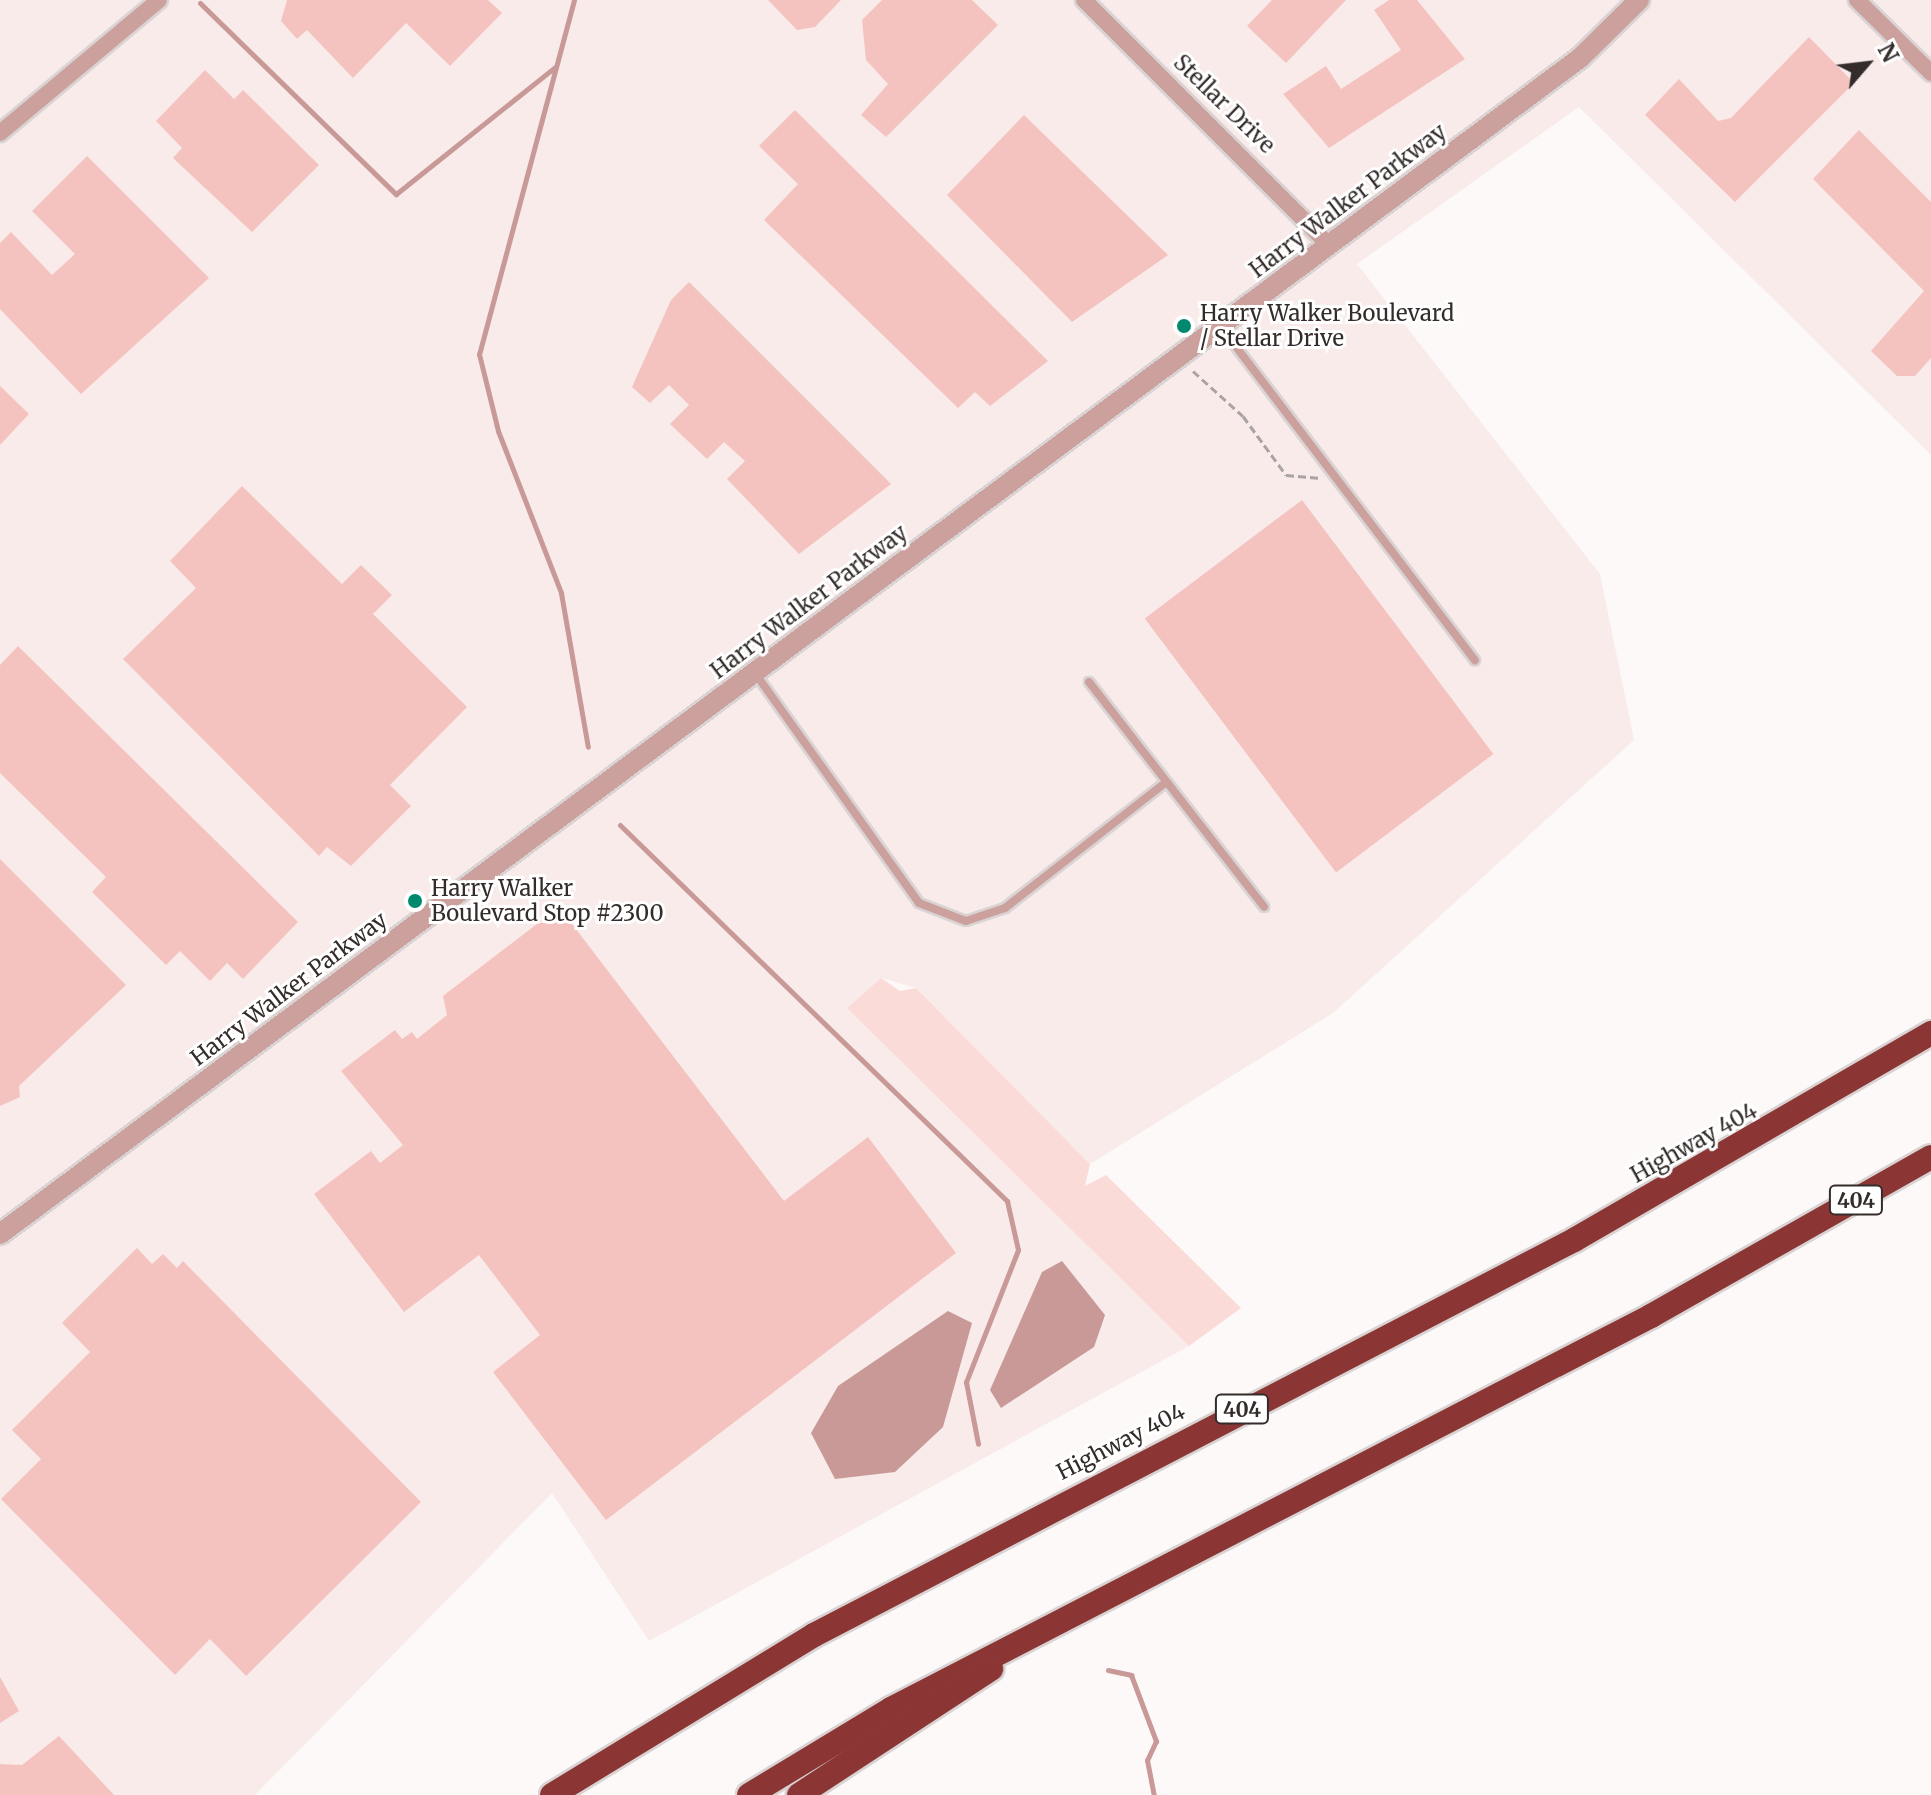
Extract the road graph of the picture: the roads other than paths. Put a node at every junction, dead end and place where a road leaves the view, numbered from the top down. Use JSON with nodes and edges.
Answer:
{"nodes":[{"id":1,"x":159,"y":0,"type":"edge"},
{"id":2,"x":1084,"y":0,"type":"edge"},
{"id":3,"x":1639,"y":0,"type":"edge"},
{"id":4,"x":1857,"y":0,"type":"edge"},
{"id":5,"x":1931,"y":73,"type":"edge"},
{"id":6,"x":0,"y":133,"type":"edge"},
{"id":7,"x":1329,"y":245,"type":"junction"},
{"id":8,"x":1220,"y":326,"type":"junction"},
{"id":9,"x":1475,"y":660,"type":"dead end"},
{"id":10,"x":754,"y":673,"type":"junction"},
{"id":11,"x":1089,"y":682,"type":"dead end"},
{"id":12,"x":1166,"y":782,"type":"junction"},
{"id":13,"x":1264,"y":907,"type":"dead end"},
{"id":14,"x":1931,"y":1033,"type":"edge"},
{"id":15,"x":1931,"y":1157,"type":"edge"},
{"id":16,"x":0,"y":1234,"type":"edge"},
{"id":17,"x":1022,"y":1643,"type":"junction"},
{"id":18,"x":552,"y":1794,"type":"edge"},
{"id":19,"x":749,"y":1795,"type":"edge"},
{"id":20,"x":799,"y":1795,"type":"edge"}],
"edges":[{"from":1,"to":6,"type":"street"},
{"from":2,"to":7,"type":"street","name":"Stellar Drive"},
{"from":3,"to":7,"type":"street","name":"Harry Walker Parkway"},
{"from":4,"to":5,"type":"street"},
{"from":7,"to":8,"type":"street","name":"Harry Walker Parkway"},
{"from":8,"to":9,"type":"lane"},
{"from":8,"to":10,"type":"street","name":"Harry Walker Parkway"},
{"from":10,"to":12,"type":"lane"},
{"from":10,"to":16,"type":"street","name":"Harry Walker Parkway"},
{"from":11,"to":12,"type":"lane"},
{"from":12,"to":13,"type":"lane"},
{"from":14,"to":18,"type":"highway","name":"Highway 404","number":"404"},
{"from":15,"to":17,"type":"highway","number":"404"},
{"from":17,"to":19,"type":"highway","number":"404"},
{"from":17,"to":20,"type":"highway"}]}
